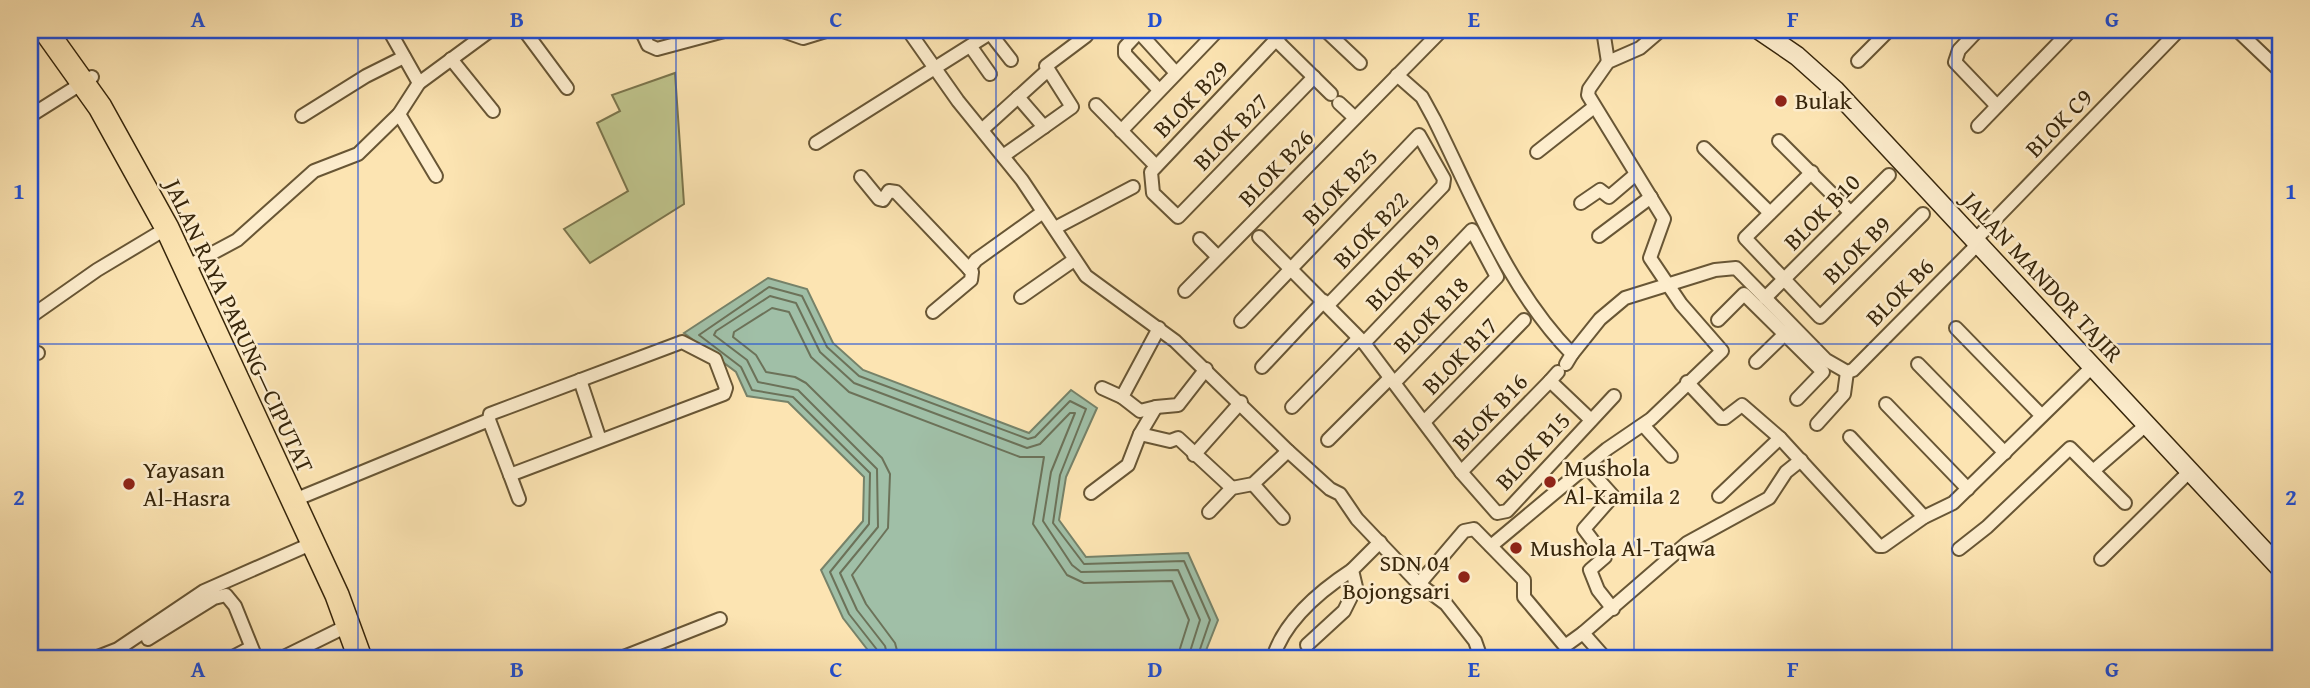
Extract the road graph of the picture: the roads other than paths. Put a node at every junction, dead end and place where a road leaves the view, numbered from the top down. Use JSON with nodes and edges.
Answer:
{"nodes":[{"id":1,"x":45,"y":30,"type":"edge"},
{"id":2,"x":58,"y":30,"type":"edge"},
{"id":3,"x":389,"y":30,"type":"edge"},
{"id":4,"x":491,"y":30,"type":"edge"},
{"id":5,"x":524,"y":30,"type":"edge"},
{"id":6,"x":640,"y":30,"type":"edge"},
{"id":7,"x":729,"y":30,"type":"edge"},
{"id":8,"x":780,"y":30,"type":"edge"},
{"id":9,"x":829,"y":30,"type":"edge"},
{"id":10,"x":908,"y":30,"type":"edge"},
{"id":11,"x":1085,"y":30,"type":"edge"},
{"id":12,"x":1325,"y":30,"type":"edge"},
{"id":13,"x":1442,"y":30,"type":"edge"},
{"id":14,"x":1603,"y":30,"type":"edge"},
{"id":15,"x":1661,"y":30,"type":"edge"},
{"id":16,"x":1759,"y":30,"type":"edge"},
{"id":17,"x":1889,"y":30,"type":"edge"},
{"id":18,"x":1978,"y":30,"type":"edge"},
{"id":19,"x":2071,"y":30,"type":"edge"},
{"id":20,"x":2237,"y":30,"type":"edge"},
{"id":21,"x":993,"y":31,"type":"edge"},
{"id":22,"x":1138,"y":31,"type":"edge"},
{"id":23,"x":2173,"y":31,"type":"edge"},
{"id":24,"x":1209,"y":33,"type":"edge"},
{"id":25,"x":1281,"y":35,"type":"edge"},
{"id":26,"x":971,"y":47,"type":"junction"},
{"id":27,"x":404,"y":57,"type":"junction"},
{"id":28,"x":451,"y":59,"type":"junction"},
{"id":29,"x":1011,"y":60,"type":"dead end"},
{"id":30,"x":1858,"y":61,"type":"dead end"},
{"id":31,"x":1608,"y":62,"type":"junction"},
{"id":32,"x":1360,"y":63,"type":"dead end"},
{"id":33,"x":936,"y":70,"type":"junction"},
{"id":34,"x":1048,"y":70,"type":"junction"},
{"id":35,"x":2280,"y":71,"type":"edge"},
{"id":36,"x":990,"y":74,"type":"dead end"},
{"id":37,"x":1176,"y":74,"type":"junction"},
{"id":38,"x":1397,"y":75,"type":"junction"},
{"id":39,"x":1314,"y":77,"type":"junction"},
{"id":40,"x":89,"y":80,"type":"junction"},
{"id":41,"x":419,"y":83,"type":"junction"},
{"id":42,"x":567,"y":88,"type":"dead end"},
{"id":43,"x":1159,"y":90,"type":"junction"},
{"id":44,"x":1018,"y":97,"type":"junction"},
{"id":45,"x":1096,"y":106,"type":"dead end"},
{"id":46,"x":1997,"y":106,"type":"junction"},
{"id":47,"x":1594,"y":107,"type":"junction"},
{"id":48,"x":493,"y":111,"type":"dead end"},
{"id":49,"x":399,"y":114,"type":"junction"},
{"id":50,"x":30,"y":116,"type":"edge"},
{"id":51,"x":302,"y":116,"type":"dead end"},
{"id":52,"x":1354,"y":118,"type":"junction"},
{"id":53,"x":1978,"y":126,"type":"dead end"},
{"id":54,"x":1044,"y":127,"type":"junction"},
{"id":55,"x":984,"y":128,"type":"junction"},
{"id":56,"x":1121,"y":131,"type":"junction"},
{"id":57,"x":1419,"y":135,"type":"joint"},
{"id":58,"x":1779,"y":141,"type":"dead end"},
{"id":59,"x":816,"y":143,"type":"dead end"},
{"id":60,"x":1704,"y":148,"type":"dead end"},
{"id":61,"x":1537,"y":152,"type":"dead end"},
{"id":62,"x":1003,"y":156,"type":"junction"},
{"id":63,"x":1156,"y":166,"type":"junction"},
{"id":64,"x":1812,"y":172,"type":"junction"},
{"id":65,"x":1636,"y":174,"type":"junction"},
{"id":66,"x":1889,"y":175,"type":"dead end"},
{"id":67,"x":436,"y":176,"type":"dead end"},
{"id":68,"x":861,"y":177,"type":"dead end"},
{"id":69,"x":1133,"y":187,"type":"dead end"},
{"id":70,"x":1651,"y":197,"type":"junction"},
{"id":71,"x":1581,"y":203,"type":"dead end"},
{"id":72,"x":1042,"y":212,"type":"junction"},
{"id":73,"x":1850,"y":212,"type":"junction"},
{"id":74,"x":1770,"y":213,"type":"junction"},
{"id":75,"x":1923,"y":214,"type":"dead end"},
{"id":76,"x":167,"y":228,"type":"junction"},
{"id":77,"x":1055,"y":228,"type":"junction"},
{"id":78,"x":1472,"y":230,"type":"joint"},
{"id":79,"x":1599,"y":236,"type":"dead end"},
{"id":80,"x":1259,"y":237,"type":"dead end"},
{"id":81,"x":1199,"y":239,"type":"dead end"},
{"id":82,"x":1976,"y":242,"type":"junction"},
{"id":83,"x":1218,"y":257,"type":"junction"},
{"id":84,"x":1074,"y":260,"type":"junction"},
{"id":85,"x":194,"y":263,"type":"junction"},
{"id":86,"x":1292,"y":267,"type":"junction"},
{"id":87,"x":969,"y":268,"type":"junction"},
{"id":88,"x":1784,"y":279,"type":"junction"},
{"id":89,"x":1668,"y":286,"type":"junction"},
{"id":90,"x":1185,"y":291,"type":"dead end"},
{"id":91,"x":1021,"y":297,"type":"dead end"},
{"id":92,"x":1765,"y":298,"type":"junction"},
{"id":93,"x":1326,"y":303,"type":"junction"},
{"id":94,"x":933,"y":312,"type":"dead end"},
{"id":95,"x":30,"y":317,"type":"edge"},
{"id":96,"x":1524,"y":320,"type":"dead end"},
{"id":97,"x":1718,"y":320,"type":"dead end"},
{"id":98,"x":1241,"y":321,"type":"dead end"},
{"id":99,"x":1159,"y":328,"type":"junction"},
{"id":100,"x":1956,"y":328,"type":"dead end"},
{"id":101,"x":1789,"y":330,"type":"junction"},
{"id":102,"x":1361,"y":341,"type":"junction"},
{"id":103,"x":1756,"y":362,"type":"dead end"},
{"id":104,"x":1918,"y":365,"type":"dead end"},
{"id":105,"x":1262,"y":367,"type":"dead end"},
{"id":106,"x":2092,"y":367,"type":"junction"},
{"id":107,"x":1562,"y":368,"type":"junction"},
{"id":108,"x":1206,"y":369,"type":"junction"},
{"id":109,"x":1850,"y":371,"type":"junction"},
{"id":110,"x":580,"y":380,"type":"junction"},
{"id":111,"x":1392,"y":380,"type":"junction"},
{"id":112,"x":1687,"y":382,"type":"junction"},
{"id":113,"x":1102,"y":388,"type":"dead end"},
{"id":114,"x":1614,"y":396,"type":"dead end"},
{"id":115,"x":1122,"y":397,"type":"junction"},
{"id":116,"x":1797,"y":399,"type":"dead end"},
{"id":117,"x":1241,"y":402,"type":"junction"},
{"id":118,"x":1886,"y":404,"type":"dead end"},
{"id":119,"x":1156,"y":407,"type":"junction"},
{"id":120,"x":1292,"y":407,"type":"dead end"},
{"id":121,"x":2041,"y":415,"type":"junction"},
{"id":122,"x":261,"y":420,"type":"junction"},
{"id":123,"x":489,"y":420,"type":"junction"},
{"id":124,"x":1591,"y":420,"type":"junction"},
{"id":125,"x":1425,"y":421,"type":"junction"},
{"id":126,"x":1817,"y":424,"type":"dead end"},
{"id":127,"x":1643,"y":425,"type":"junction"},
{"id":128,"x":2146,"y":425,"type":"junction"},
{"id":129,"x":1140,"y":434,"type":"junction"},
{"id":130,"x":1850,"y":437,"type":"dead end"},
{"id":131,"x":1780,"y":438,"type":"junction"},
{"id":132,"x":600,"y":440,"type":"junction"},
{"id":133,"x":1328,"y":440,"type":"dead end"},
{"id":134,"x":1288,"y":451,"type":"junction"},
{"id":135,"x":2005,"y":453,"type":"junction"},
{"id":136,"x":1194,"y":455,"type":"junction"},
{"id":137,"x":1671,"y":456,"type":"dead end"},
{"id":138,"x":1801,"y":460,"type":"junction"},
{"id":139,"x":1588,"y":468,"type":"junction"},
{"id":140,"x":2094,"y":471,"type":"junction"},
{"id":141,"x":2190,"y":471,"type":"junction"},
{"id":142,"x":1461,"y":472,"type":"junction"},
{"id":143,"x":510,"y":475,"type":"junction"},
{"id":144,"x":1253,"y":484,"type":"junction"},
{"id":145,"x":1233,"y":488,"type":"junction"},
{"id":146,"x":1968,"y":489,"type":"junction"},
{"id":147,"x":1091,"y":493,"type":"dead end"},
{"id":148,"x":304,"y":496,"type":"junction"},
{"id":149,"x":1719,"y":496,"type":"dead end"},
{"id":150,"x":519,"y":499,"type":"dead end"},
{"id":151,"x":2125,"y":503,"type":"dead end"},
{"id":152,"x":1209,"y":512,"type":"dead end"},
{"id":153,"x":1924,"y":517,"type":"junction"},
{"id":154,"x":1283,"y":518,"type":"dead end"},
{"id":155,"x":1380,"y":542,"type":"junction"},
{"id":156,"x":313,"y":543,"type":"junction"},
{"id":157,"x":1491,"y":546,"type":"junction"},
{"id":158,"x":1959,"y":549,"type":"dead end"},
{"id":159,"x":2101,"y":559,"type":"dead end"},
{"id":160,"x":2280,"y":568,"type":"edge"},
{"id":161,"x":1352,"y":570,"type":"junction"},
{"id":162,"x":1419,"y":584,"type":"junction"},
{"id":163,"x":1613,"y":609,"type":"junction"},
{"id":164,"x":720,"y":619,"type":"dead end"},
{"id":165,"x":354,"y":623,"type":"junction"},
{"id":166,"x":1583,"y":633,"type":"junction"},
{"id":167,"x":1307,"y":645,"type":"dead end"},
{"id":168,"x":253,"y":653,"type":"edge"},
{"id":169,"x":95,"y":658,"type":"edge"},
{"id":170,"x":119,"y":658,"type":"edge"},
{"id":171,"x":231,"y":658,"type":"edge"},
{"id":172,"x":282,"y":658,"type":"edge"},
{"id":173,"x":360,"y":658,"type":"edge"},
{"id":174,"x":370,"y":658,"type":"edge"},
{"id":175,"x":621,"y":658,"type":"edge"},
{"id":176,"x":1273,"y":658,"type":"edge"},
{"id":177,"x":1481,"y":658,"type":"edge"},
{"id":178,"x":1605,"y":658,"type":"edge"}],
"edges":[{"from":1,"to":40,"type":"highway","name":"JALAN RAYA PARUNG—CIPUTAT"},
{"from":2,"to":40,"type":"highway","name":"JALAN RAYA PARUNG—CIPUTAT"},
{"from":3,"to":27,"type":"street"},
{"from":4,"to":28,"type":"street"},
{"from":5,"to":42,"type":"street"},
{"from":6,"to":7,"type":"street"},
{"from":8,"to":9,"type":"street"},
{"from":10,"to":33,"type":"street"},
{"from":11,"to":34,"type":"street"},
{"from":12,"to":32,"type":"street"},
{"from":13,"to":38,"type":"street","name":"BLOK B26"},
{"from":14,"to":31,"type":"street"},
{"from":15,"to":31,"type":"street"},
{"from":16,"to":82,"type":"street","name":"JALAN MANDOR TAJIR"},
{"from":17,"to":30,"type":"street"},
{"from":18,"to":46,"type":"street"},
{"from":19,"to":46,"type":"street"},
{"from":20,"to":35,"type":"street"},
{"from":21,"to":26,"type":"street"},
{"from":21,"to":29,"type":"street"},
{"from":22,"to":37,"type":"street"},
{"from":22,"to":43,"type":"street"},
{"from":23,"to":82,"type":"street","name":"BLOK C9"},
{"from":24,"to":37,"type":"street"},
{"from":25,"to":39,"type":"street"},
{"from":25,"to":63,"type":"street","name":"BLOK B29"},
{"from":26,"to":33,"type":"street"},
{"from":26,"to":36,"type":"street"},
{"from":27,"to":41,"type":"street"},
{"from":27,"to":51,"type":"street"},
{"from":28,"to":41,"type":"street"},
{"from":28,"to":48,"type":"street"},
{"from":31,"to":47,"type":"street"},
{"from":33,"to":55,"type":"street"},
{"from":33,"to":59,"type":"street"},
{"from":34,"to":44,"type":"street"},
{"from":34,"to":54,"type":"street"},
{"from":37,"to":43,"type":"street"},
{"from":38,"to":52,"type":"street","name":"BLOK B26"},
{"from":38,"to":107,"type":"street"},
{"from":39,"to":52,"type":"street"},
{"from":39,"to":63,"type":"street","name":"BLOK B27"},
{"from":40,"to":50,"type":"street"},
{"from":40,"to":76,"type":"highway","name":"JALAN RAYA PARUNG—CIPUTAT"},
{"from":40,"to":85,"type":"highway","name":"JALAN RAYA PARUNG—CIPUTAT"},
{"from":41,"to":49,"type":"street"},
{"from":43,"to":56,"type":"street"},
{"from":44,"to":54,"type":"street"},
{"from":44,"to":55,"type":"street"},
{"from":45,"to":56,"type":"street"},
{"from":46,"to":53,"type":"street"},
{"from":47,"to":61,"type":"street"},
{"from":47,"to":65,"type":"street"},
{"from":49,"to":67,"type":"street"},
{"from":49,"to":85,"type":"street"},
{"from":52,"to":83,"type":"street","name":"BLOK B26"},
{"from":54,"to":62,"type":"street"},
{"from":55,"to":62,"type":"street"},
{"from":56,"to":63,"type":"street"},
{"from":57,"to":86,"type":"street","name":"BLOK B25"},
{"from":57,"to":93,"type":"street","name":"BLOK B22"},
{"from":58,"to":64,"type":"street"},
{"from":60,"to":74,"type":"street"},
{"from":62,"to":72,"type":"street"},
{"from":64,"to":73,"type":"street"},
{"from":64,"to":74,"type":"street"},
{"from":65,"to":70,"type":"street"},
{"from":65,"to":71,"type":"street"},
{"from":66,"to":73,"type":"street","name":"BLOK B10"},
{"from":68,"to":87,"type":"street"},
{"from":69,"to":77,"type":"street"},
{"from":70,"to":79,"type":"street"},
{"from":70,"to":89,"type":"street"},
{"from":72,"to":77,"type":"street"},
{"from":72,"to":87,"type":"street"},
{"from":73,"to":88,"type":"street","name":"BLOK B10"},
{"from":74,"to":88,"type":"street"},
{"from":75,"to":88,"type":"street","name":"BLOK B9"},
{"from":76,"to":95,"type":"street"},
{"from":76,"to":122,"type":"highway","name":"JALAN RAYA PARUNG—CIPUTAT"},
{"from":77,"to":84,"type":"street"},
{"from":78,"to":102,"type":"street","name":"BLOK B19"},
{"from":78,"to":111,"type":"street","name":"BLOK B18"},
{"from":80,"to":86,"type":"street"},
{"from":81,"to":83,"type":"street"},
{"from":82,"to":106,"type":"street","name":"JALAN MANDOR TAJIR"},
{"from":82,"to":109,"type":"street","name":"BLOK B6"},
{"from":83,"to":90,"type":"street","name":"BLOK B26"},
{"from":84,"to":91,"type":"street"},
{"from":84,"to":99,"type":"street"},
{"from":85,"to":122,"type":"highway","name":"JALAN RAYA PARUNG—CIPUTAT"},
{"from":86,"to":93,"type":"street"},
{"from":86,"to":98,"type":"street","name":"BLOK B25"},
{"from":87,"to":94,"type":"street"},
{"from":88,"to":92,"type":"street","name":"BLOK B10"},
{"from":89,"to":92,"type":"street","name":"BLOK B16"},
{"from":89,"to":107,"type":"street","name":"BLOK B16"},
{"from":89,"to":112,"type":"street"},
{"from":92,"to":101,"type":"street"},
{"from":93,"to":102,"type":"street"},
{"from":93,"to":105,"type":"street","name":"BLOK B22"},
{"from":96,"to":125,"type":"street","name":"BLOK B17"},
{"from":97,"to":101,"type":"street"},
{"from":99,"to":108,"type":"street"},
{"from":99,"to":115,"type":"street"},
{"from":100,"to":121,"type":"street"},
{"from":101,"to":103,"type":"street"},
{"from":101,"to":109,"type":"street"},
{"from":101,"to":116,"type":"street"},
{"from":102,"to":111,"type":"street"},
{"from":102,"to":120,"type":"street","name":"BLOK B19"},
{"from":104,"to":135,"type":"street"},
{"from":106,"to":121,"type":"street"},
{"from":106,"to":128,"type":"street","name":"JALAN MANDOR TAJIR"},
{"from":107,"to":124,"type":"street"},
{"from":107,"to":142,"type":"street","name":"BLOK B16"},
{"from":108,"to":117,"type":"street"},
{"from":108,"to":119,"type":"street"},
{"from":109,"to":126,"type":"street"},
{"from":110,"to":123,"type":"street"},
{"from":110,"to":132,"type":"street"},
{"from":110,"to":132,"type":"street"},
{"from":111,"to":125,"type":"street"},
{"from":111,"to":133,"type":"street","name":"BLOK B18"},
{"from":112,"to":127,"type":"street"},
{"from":112,"to":131,"type":"street"},
{"from":113,"to":115,"type":"street"},
{"from":114,"to":124,"type":"street","name":"BLOK B15"},
{"from":115,"to":119,"type":"street"},
{"from":117,"to":134,"type":"street"},
{"from":117,"to":136,"type":"street"},
{"from":118,"to":146,"type":"street"},
{"from":119,"to":129,"type":"street"},
{"from":121,"to":135,"type":"street"},
{"from":122,"to":148,"type":"highway","name":"JALAN RAYA PARUNG—CIPUTAT"},
{"from":122,"to":156,"type":"highway","name":"JALAN RAYA PARUNG—CIPUTAT"},
{"from":123,"to":143,"type":"street"},
{"from":123,"to":148,"type":"street"},
{"from":124,"to":142,"type":"street","name":"BLOK B15"},
{"from":125,"to":142,"type":"street"},
{"from":127,"to":137,"type":"street"},
{"from":127,"to":139,"type":"street"},
{"from":128,"to":140,"type":"street"},
{"from":128,"to":141,"type":"street","name":"JALAN MANDOR TAJIR"},
{"from":129,"to":136,"type":"street"},
{"from":129,"to":147,"type":"street"},
{"from":130,"to":153,"type":"street"},
{"from":131,"to":138,"type":"street"},
{"from":131,"to":149,"type":"street"},
{"from":132,"to":143,"type":"street"},
{"from":134,"to":144,"type":"street"},
{"from":134,"to":155,"type":"street"},
{"from":135,"to":146,"type":"street"},
{"from":136,"to":145,"type":"street"},
{"from":138,"to":153,"type":"street"},
{"from":138,"to":163,"type":"street"},
{"from":139,"to":157,"type":"street"},
{"from":139,"to":163,"type":"street"},
{"from":140,"to":151,"type":"street"},
{"from":140,"to":158,"type":"street"},
{"from":141,"to":159,"type":"street"},
{"from":141,"to":160,"type":"street","name":"JALAN MANDOR TAJIR"},
{"from":143,"to":150,"type":"street"},
{"from":144,"to":145,"type":"street"},
{"from":144,"to":154,"type":"street"},
{"from":145,"to":152,"type":"street"},
{"from":146,"to":153,"type":"street"},
{"from":148,"to":165,"type":"highway","name":"JALAN RAYA PARUNG—CIPUTAT"},
{"from":155,"to":161,"type":"street"},
{"from":155,"to":162,"type":"street"},
{"from":156,"to":165,"type":"highway","name":"JALAN RAYA PARUNG—CIPUTAT"},
{"from":156,"to":169,"type":"street"},
{"from":157,"to":162,"type":"street"},
{"from":157,"to":166,"type":"street"},
{"from":161,"to":167,"type":"street"},
{"from":161,"to":176,"type":"street"},
{"from":162,"to":177,"type":"street"},
{"from":163,"to":166,"type":"street"},
{"from":164,"to":175,"type":"street"},
{"from":165,"to":172,"type":"street"},
{"from":165,"to":173,"type":"highway","name":"JALAN RAYA PARUNG—CIPUTAT"},
{"from":165,"to":174,"type":"highway","name":"JALAN RAYA PARUNG—CIPUTAT"},
{"from":166,"to":178,"type":"street"},
{"from":168,"to":170,"type":"street"},
{"from":168,"to":171,"type":"street"}]}
